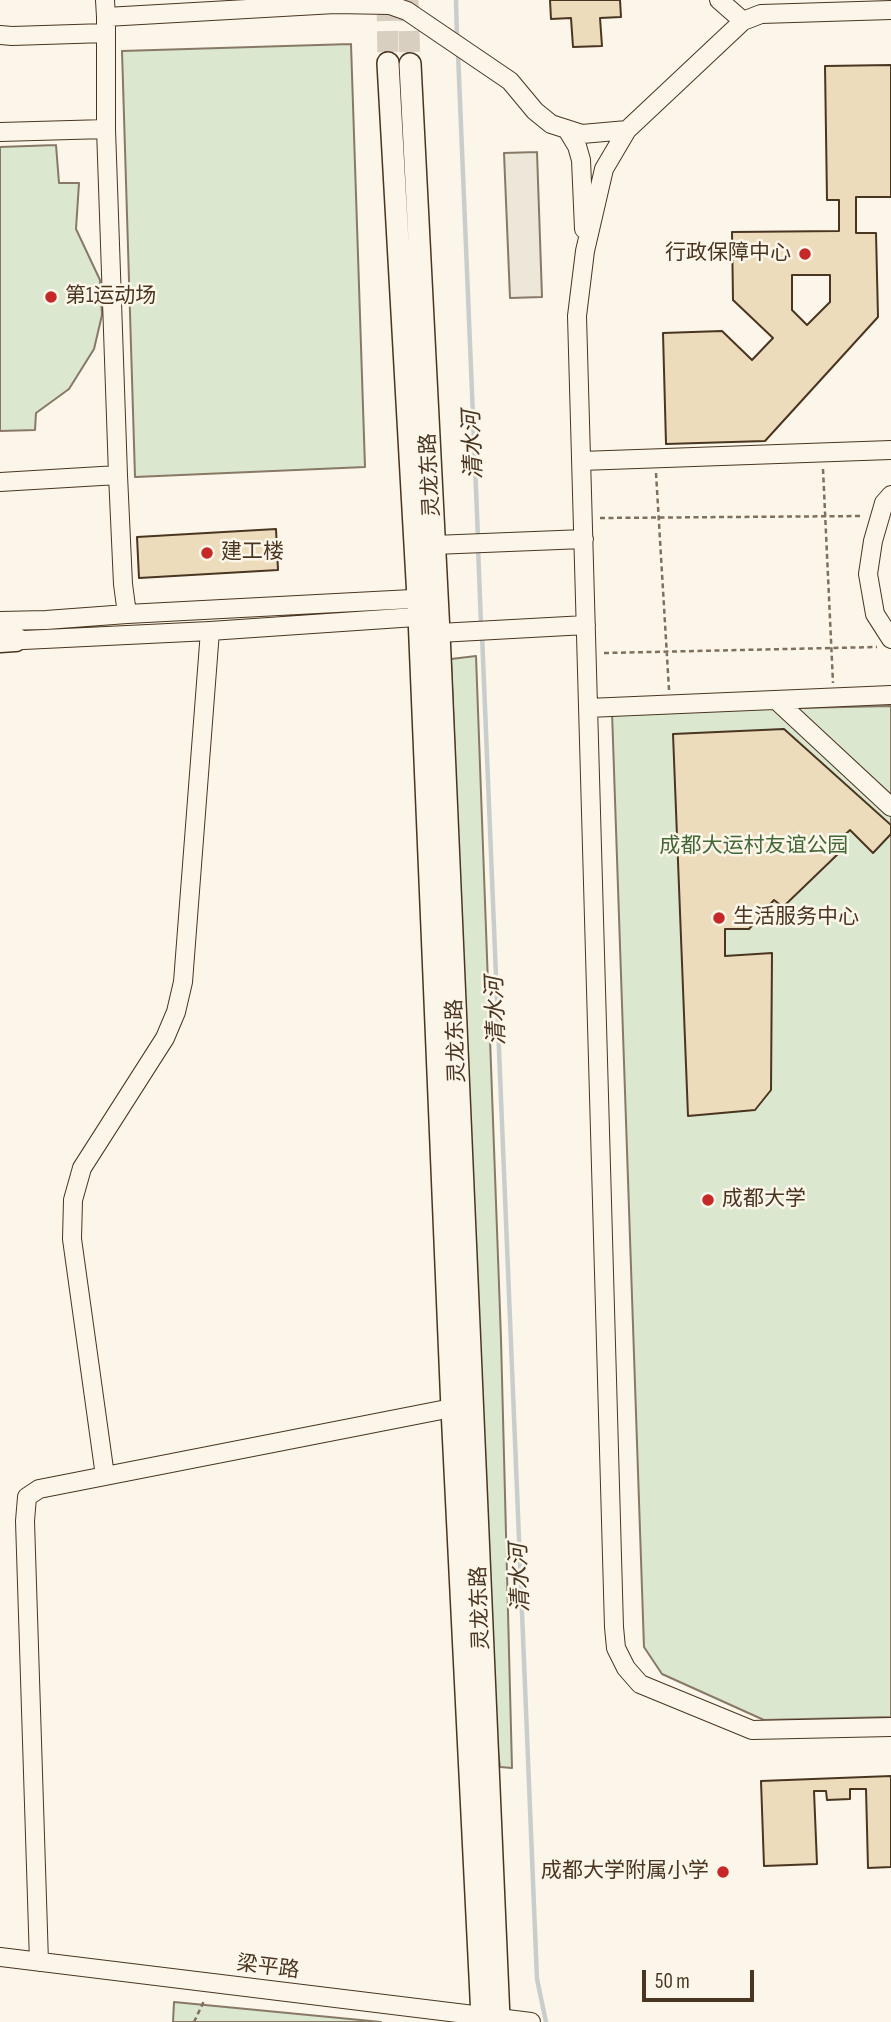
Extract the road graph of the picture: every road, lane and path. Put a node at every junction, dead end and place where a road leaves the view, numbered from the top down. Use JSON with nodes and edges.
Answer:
{"nodes":[{"id":1,"x":719,"y":0,"type":"edge"},
{"id":2,"x":850,"y":5,"type":"edge"},
{"id":3,"x":891,"y":10,"type":"edge"},
{"id":4,"x":106,"y":17,"type":"edge"},
{"id":5,"x":743,"y":21,"type":"junction"},
{"id":6,"x":0,"y":35,"type":"edge"},
{"id":7,"x":388,"y":63,"type":"tunnel mouth"},
{"id":8,"x":410,"y":64,"type":"tunnel mouth"},
{"id":9,"x":106,"y":129,"type":"junction"},
{"id":10,"x":627,"y":130,"type":"junction"},
{"id":11,"x":568,"y":131,"type":"junction"},
{"id":12,"x":0,"y":132,"type":"edge"},
{"id":13,"x":584,"y":250,"type":"junction"},
{"id":14,"x":891,"y":450,"type":"edge"},
{"id":15,"x":823,"y":452,"type":"junction"},
{"id":16,"x":656,"y":458,"type":"junction"},
{"id":17,"x":581,"y":461,"type":"junction"},
{"id":18,"x":118,"y":475,"type":"junction"},
{"id":19,"x":0,"y":482,"type":"edge"},
{"id":20,"x":891,"y":495,"type":"edge"},
{"id":21,"x":880,"y":516,"type":"junction"},
{"id":22,"x":583,"y":519,"type":"junction"},
{"id":23,"x":584,"y":539,"type":"junction"},
{"id":24,"x":444,"y":545,"type":"junction"},
{"id":25,"x":127,"y":614,"type":"junction"},
{"id":26,"x":436,"y":615,"type":"junction"},
{"id":27,"x":586,"y":625,"type":"junction"},
{"id":28,"x":210,"y":631,"type":"junction"},
{"id":29,"x":4,"y":635,"type":"edge"},
{"id":30,"x":884,"y":643,"type":"edge"},
{"id":31,"x":587,"y":653,"type":"junction"},
{"id":32,"x":891,"y":695,"type":"edge"},
{"id":33,"x":834,"y":697,"type":"junction"},
{"id":34,"x":776,"y":700,"type":"junction"},
{"id":35,"x":670,"y":704,"type":"junction"},
{"id":36,"x":588,"y":708,"type":"junction"},
{"id":37,"x":891,"y":807,"type":"edge"},
{"id":38,"x":462,"y":1406,"type":"junction"},
{"id":39,"x":105,"y":1476,"type":"junction"},
{"id":40,"x":891,"y":1727,"type":"edge"},
{"id":41,"x":0,"y":1957,"type":"edge"},
{"id":42,"x":39,"y":1962,"type":"junction"},
{"id":43,"x":213,"y":1984,"type":"junction"},
{"id":44,"x":494,"y":2019,"type":"edge"},
{"id":45,"x":194,"y":2022,"type":"edge"},
{"id":46,"x":529,"y":2022,"type":"edge"}],
"edges":[{"from":1,"to":5,"type":"street"},
{"from":2,"to":3,"type":"street"},
{"from":2,"to":5,"type":"street"},
{"from":4,"to":6,"type":"street"},
{"from":4,"to":9,"type":"street"},
{"from":4,"to":11,"type":"street"},
{"from":5,"to":10,"type":"street"},
{"from":7,"to":26,"type":"main road","name":"灵龙东路"},
{"from":8,"to":24,"type":"main road","name":"灵龙东路"},
{"from":9,"to":12,"type":"street"},
{"from":9,"to":18,"type":"street"},
{"from":10,"to":11,"type":"street"},
{"from":10,"to":13,"type":"street"},
{"from":11,"to":13,"type":"street"},
{"from":13,"to":17,"type":"street"},
{"from":14,"to":15,"type":"street"},
{"from":15,"to":16,"type":"street"},
{"from":15,"to":33,"type":"path"},
{"from":16,"to":17,"type":"street"},
{"from":16,"to":35,"type":"path"},
{"from":17,"to":22,"type":"street"},
{"from":18,"to":19,"type":"street"},
{"from":18,"to":25,"type":"street"},
{"from":20,"to":21,"type":"street"},
{"from":21,"to":22,"type":"path"},
{"from":21,"to":30,"type":"street"},
{"from":22,"to":23,"type":"street"},
{"from":23,"to":24,"type":"street"},
{"from":23,"to":27,"type":"street"},
{"from":24,"to":26,"type":"main road","name":"灵龙东路"},
{"from":25,"to":26,"type":"street"},
{"from":25,"to":29,"type":"street"},
{"from":26,"to":27,"type":"street"},
{"from":26,"to":28,"type":"street"},
{"from":26,"to":38,"type":"main road","name":"灵龙东路"},
{"from":27,"to":31,"type":"street"},
{"from":28,"to":29,"type":"street"},
{"from":28,"to":39,"type":"street"},
{"from":30,"to":31,"type":"path"},
{"from":31,"to":36,"type":"street"},
{"from":32,"to":33,"type":"street"},
{"from":33,"to":34,"type":"street"},
{"from":34,"to":35,"type":"street"},
{"from":34,"to":37,"type":"street"},
{"from":35,"to":36,"type":"street"},
{"from":36,"to":40,"type":"street"},
{"from":38,"to":39,"type":"street"},
{"from":38,"to":44,"type":"main road","name":"灵龙东路"},
{"from":39,"to":42,"type":"street"},
{"from":41,"to":42,"type":"street","name":"梁平路"},
{"from":42,"to":43,"type":"street","name":"梁平路"},
{"from":43,"to":44,"type":"street","name":"梁平路"},
{"from":43,"to":45,"type":"path"},
{"from":44,"to":46,"type":"street","name":"梁平路"}]}
